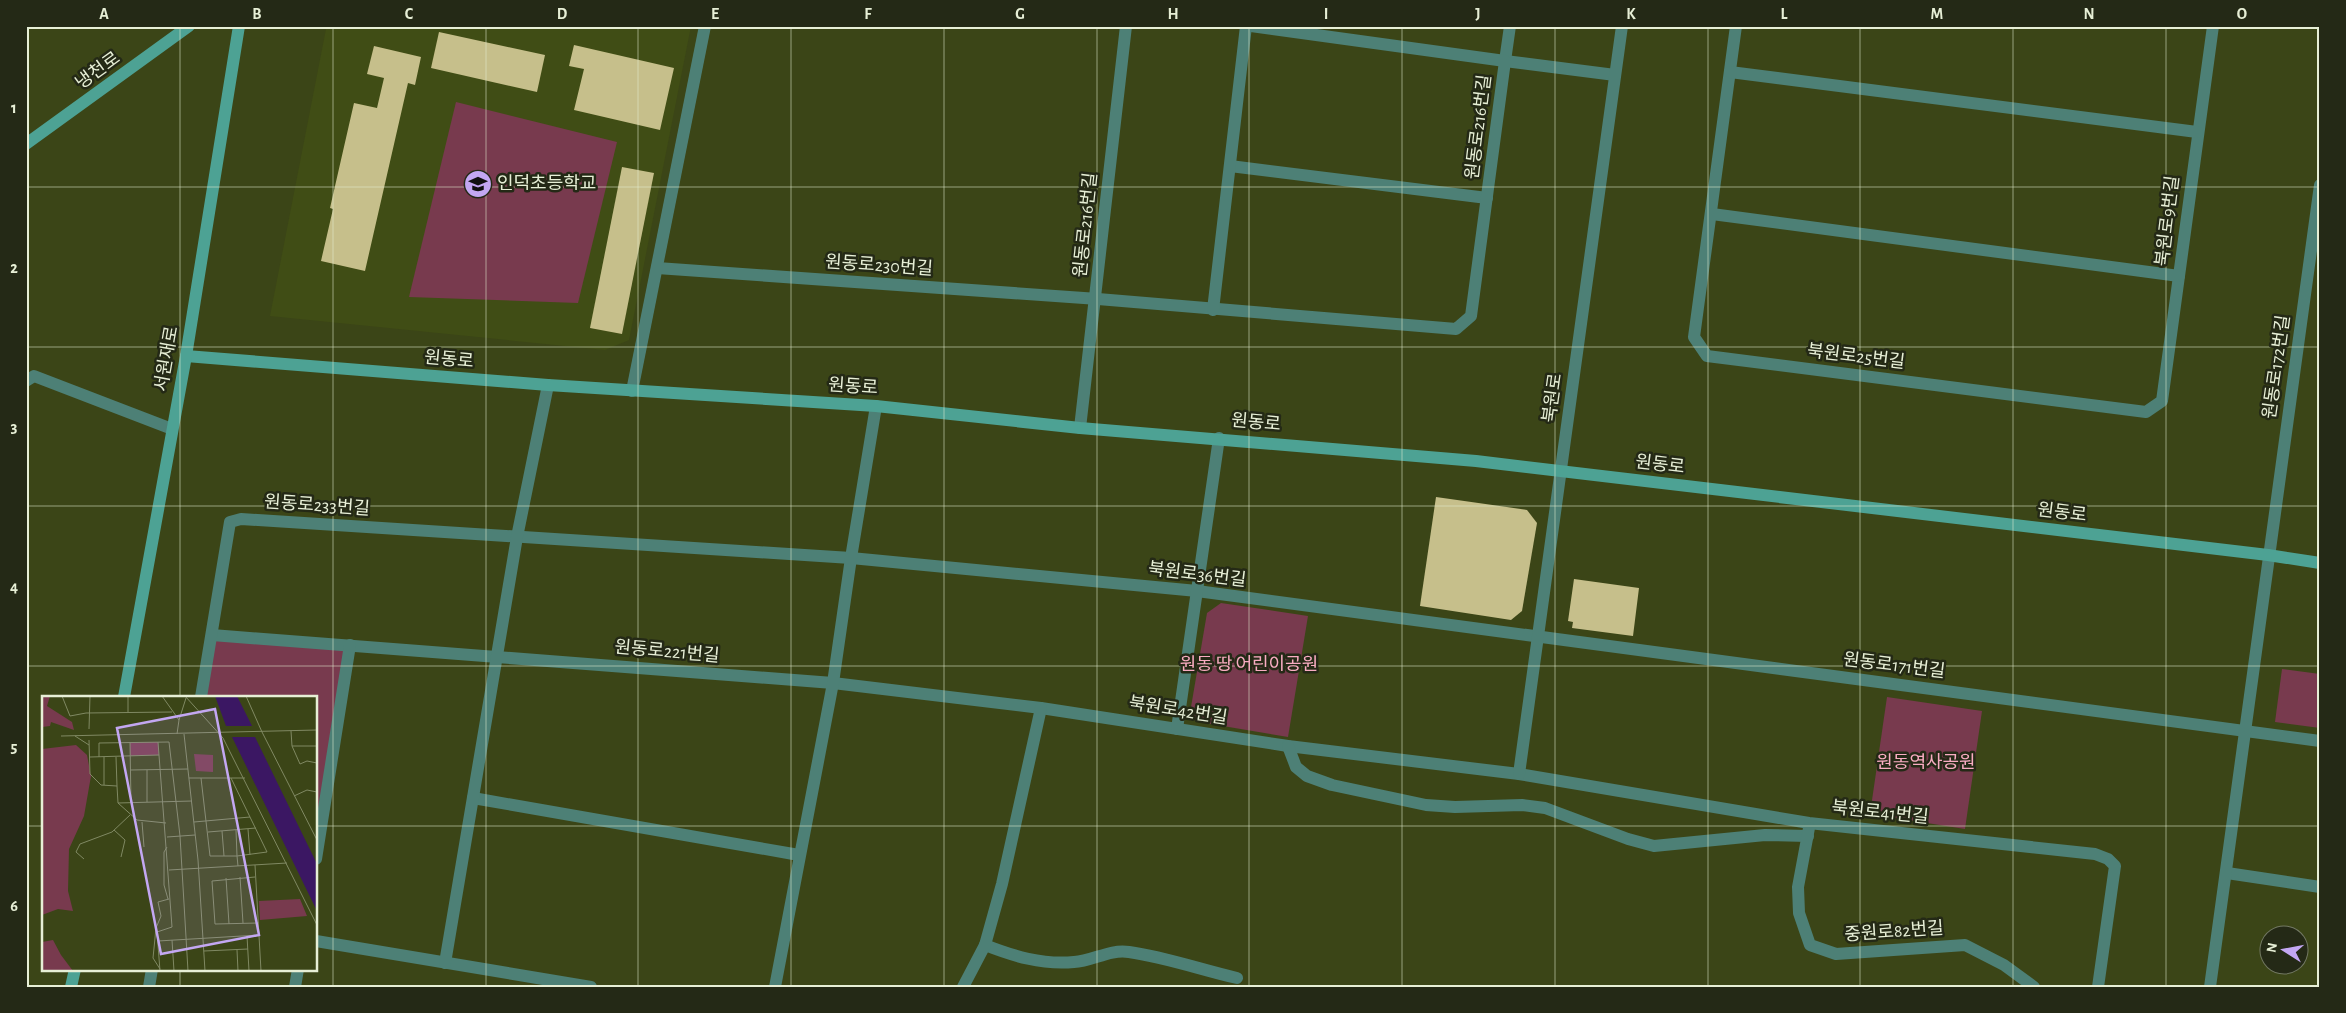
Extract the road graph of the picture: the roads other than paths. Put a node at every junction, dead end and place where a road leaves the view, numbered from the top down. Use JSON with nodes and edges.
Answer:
{"nodes":[{"id":1,"x":189,"y":26,"type":"edge"},
{"id":2,"x":239,"y":26,"type":"edge"},
{"id":3,"x":705,"y":26,"type":"edge"},
{"id":4,"x":1126,"y":26,"type":"edge"},
{"id":5,"x":1246,"y":26,"type":"edge"},
{"id":6,"x":1252,"y":26,"type":"edge"},
{"id":7,"x":1510,"y":26,"type":"edge"},
{"id":8,"x":1622,"y":26,"type":"edge"},
{"id":9,"x":1736,"y":26,"type":"edge"},
{"id":10,"x":2213,"y":26,"type":"edge"},
{"id":11,"x":1505,"y":61,"type":"junction"},
{"id":12,"x":1730,"y":72,"type":"junction"},
{"id":13,"x":1615,"y":75,"type":"junction"},
{"id":14,"x":2198,"y":132,"type":"junction"},
{"id":15,"x":26,"y":144,"type":"edge"},
{"id":16,"x":1230,"y":166,"type":"junction"},
{"id":17,"x":2320,"y":185,"type":"edge"},
{"id":18,"x":1487,"y":198,"type":"junction"},
{"id":19,"x":1712,"y":214,"type":"junction"},
{"id":20,"x":656,"y":268,"type":"junction"},
{"id":21,"x":2179,"y":276,"type":"junction"},
{"id":22,"x":1097,"y":299,"type":"junction"},
{"id":23,"x":1213,"y":310,"type":"junction"},
{"id":24,"x":186,"y":356,"type":"junction"},
{"id":25,"x":29,"y":376,"type":"edge"},
{"id":26,"x":548,"y":385,"type":"junction"},
{"id":27,"x":632,"y":391,"type":"junction"},
{"id":28,"x":876,"y":406,"type":"junction"},
{"id":29,"x":2146,"y":412,"type":"joint"},
{"id":30,"x":1080,"y":428,"type":"junction"},
{"id":31,"x":172,"y":429,"type":"junction"},
{"id":32,"x":1219,"y":438,"type":"junction"},
{"id":33,"x":1561,"y":471,"type":"junction"},
{"id":34,"x":516,"y":537,"type":"junction"},
{"id":35,"x":2268,"y":554,"type":"junction"},
{"id":36,"x":850,"y":558,"type":"junction"},
{"id":37,"x":2320,"y":563,"type":"edge"},
{"id":38,"x":1197,"y":592,"type":"junction"},
{"id":39,"x":212,"y":635,"type":"junction"},
{"id":40,"x":1538,"y":637,"type":"junction"},
{"id":41,"x":350,"y":645,"type":"junction"},
{"id":42,"x":498,"y":656,"type":"junction"},
{"id":43,"x":832,"y":683,"type":"junction"},
{"id":44,"x":124,"y":696,"type":"edge"},
{"id":45,"x":201,"y":696,"type":"edge"},
{"id":46,"x":1041,"y":708,"type":"junction"},
{"id":47,"x":1177,"y":729,"type":"junction"},
{"id":48,"x":2246,"y":730,"type":"junction"},
{"id":49,"x":2320,"y":741,"type":"edge"},
{"id":50,"x":1288,"y":746,"type":"junction"},
{"id":51,"x":1519,"y":774,"type":"junction"},
{"id":52,"x":473,"y":798,"type":"junction"},
{"id":53,"x":1809,"y":829,"type":"junction"},
{"id":54,"x":318,"y":845,"type":"edge"},
{"id":55,"x":798,"y":855,"type":"junction"},
{"id":56,"x":2227,"y":873,"type":"junction"},
{"id":57,"x":2320,"y":887,"type":"edge"},
{"id":58,"x":318,"y":941,"type":"edge"},
{"id":59,"x":985,"y":945,"type":"junction"},
{"id":60,"x":445,"y":962,"type":"junction"},
{"id":61,"x":75,"y":970,"type":"edge"},
{"id":62,"x":152,"y":970,"type":"edge"},
{"id":63,"x":298,"y":970,"type":"edge"},
{"id":64,"x":1237,"y":978,"type":"dead end"},
{"id":65,"x":72,"y":987,"type":"edge"},
{"id":66,"x":149,"y":987,"type":"edge"},
{"id":67,"x":295,"y":987,"type":"edge"},
{"id":68,"x":591,"y":987,"type":"edge"},
{"id":69,"x":775,"y":987,"type":"edge"},
{"id":70,"x":963,"y":987,"type":"edge"},
{"id":71,"x":2034,"y":987,"type":"edge"},
{"id":72,"x":2098,"y":987,"type":"edge"},
{"id":73,"x":2210,"y":987,"type":"edge"}],
"edges":[{"from":1,"to":15,"type":"street","name":"냉천로"},
{"from":2,"to":24,"type":"street","name":"서원재로"},
{"from":3,"to":20,"type":"street"},
{"from":4,"to":22,"type":"street","name":"원동로216번길"},
{"from":5,"to":16,"type":"street"},
{"from":6,"to":11,"type":"street","name":"원동로216번길"},
{"from":7,"to":11,"type":"street","name":"원동로216번길"},
{"from":8,"to":13,"type":"street","name":"북원로"},
{"from":9,"to":12,"type":"street","name":"북원로25번길"},
{"from":10,"to":14,"type":"street","name":"북원로9번길"},
{"from":11,"to":13,"type":"street","name":"원동로216번길"},
{"from":11,"to":18,"type":"street","name":"원동로216번길"},
{"from":12,"to":14,"type":"street"},
{"from":12,"to":19,"type":"street","name":"북원로25번길"},
{"from":13,"to":33,"type":"street","name":"북원로"},
{"from":14,"to":21,"type":"street","name":"북원로9번길"},
{"from":16,"to":18,"type":"street","name":"원동로216번길"},
{"from":16,"to":23,"type":"street"},
{"from":17,"to":35,"type":"street","name":"원동로172번길"},
{"from":18,"to":23,"type":"street","name":"원동로216번길"},
{"from":19,"to":21,"type":"street"},
{"from":19,"to":29,"type":"street","name":"북원로25번길"},
{"from":20,"to":22,"type":"street","name":"원동로230번길"},
{"from":20,"to":27,"type":"street"},
{"from":21,"to":29,"type":"street","name":"북원로9번길"},
{"from":22,"to":23,"type":"street","name":"원동로216번길"},
{"from":22,"to":30,"type":"street","name":"원동로216번길"},
{"from":24,"to":26,"type":"street","name":"원동로"},
{"from":24,"to":31,"type":"street","name":"서원재로"},
{"from":25,"to":31,"type":"street"},
{"from":26,"to":27,"type":"street","name":"원동로"},
{"from":26,"to":34,"type":"street"},
{"from":27,"to":28,"type":"street","name":"원동로"},
{"from":28,"to":30,"type":"street","name":"원동로"},
{"from":28,"to":36,"type":"street"},
{"from":30,"to":32,"type":"street","name":"원동로"},
{"from":31,"to":44,"type":"street","name":"서원재로"},
{"from":32,"to":33,"type":"street","name":"원동로"},
{"from":32,"to":38,"type":"street"},
{"from":33,"to":35,"type":"street","name":"원동로"},
{"from":33,"to":40,"type":"street","name":"북원로"},
{"from":34,"to":36,"type":"street"},
{"from":34,"to":39,"type":"street","name":"원동로233번길"},
{"from":34,"to":42,"type":"street"},
{"from":35,"to":37,"type":"street","name":"원동로"},
{"from":35,"to":48,"type":"street"},
{"from":36,"to":38,"type":"street","name":"북원로36번길"},
{"from":36,"to":43,"type":"street"},
{"from":38,"to":40,"type":"street","name":"북원로36번길"},
{"from":38,"to":47,"type":"street"},
{"from":39,"to":41,"type":"street"},
{"from":39,"to":45,"type":"street","name":"원동로233번길"},
{"from":40,"to":48,"type":"street","name":"원동로171번길"},
{"from":40,"to":51,"type":"street","name":"북원로"},
{"from":41,"to":42,"type":"street"},
{"from":41,"to":54,"type":"street"},
{"from":42,"to":43,"type":"street","name":"원동로221번길"},
{"from":42,"to":52,"type":"street"},
{"from":43,"to":46,"type":"street","name":"북원로42번길"},
{"from":43,"to":55,"type":"street"},
{"from":46,"to":47,"type":"street","name":"북원로42번길"},
{"from":46,"to":59,"type":"street"},
{"from":47,"to":50,"type":"street","name":"북원로42번길"},
{"from":48,"to":49,"type":"street","name":"원동로171번길"},
{"from":48,"to":56,"type":"street"},
{"from":50,"to":51,"type":"street","name":"북원로42번길"},
{"from":50,"to":53,"type":"street"},
{"from":51,"to":53,"type":"street","name":"북원로41번길"},
{"from":52,"to":55,"type":"street"},
{"from":52,"to":60,"type":"street"},
{"from":53,"to":71,"type":"street","name":"중원로82번길"},
{"from":53,"to":72,"type":"street","name":"북원로41번길"},
{"from":55,"to":69,"type":"street"},
{"from":56,"to":57,"type":"street"},
{"from":56,"to":73,"type":"street"},
{"from":58,"to":60,"type":"street"},
{"from":59,"to":64,"type":"street"},
{"from":59,"to":70,"type":"street"},
{"from":60,"to":68,"type":"street"},
{"from":61,"to":65,"type":"street"},
{"from":62,"to":66,"type":"street"},
{"from":63,"to":67,"type":"street"}]}
